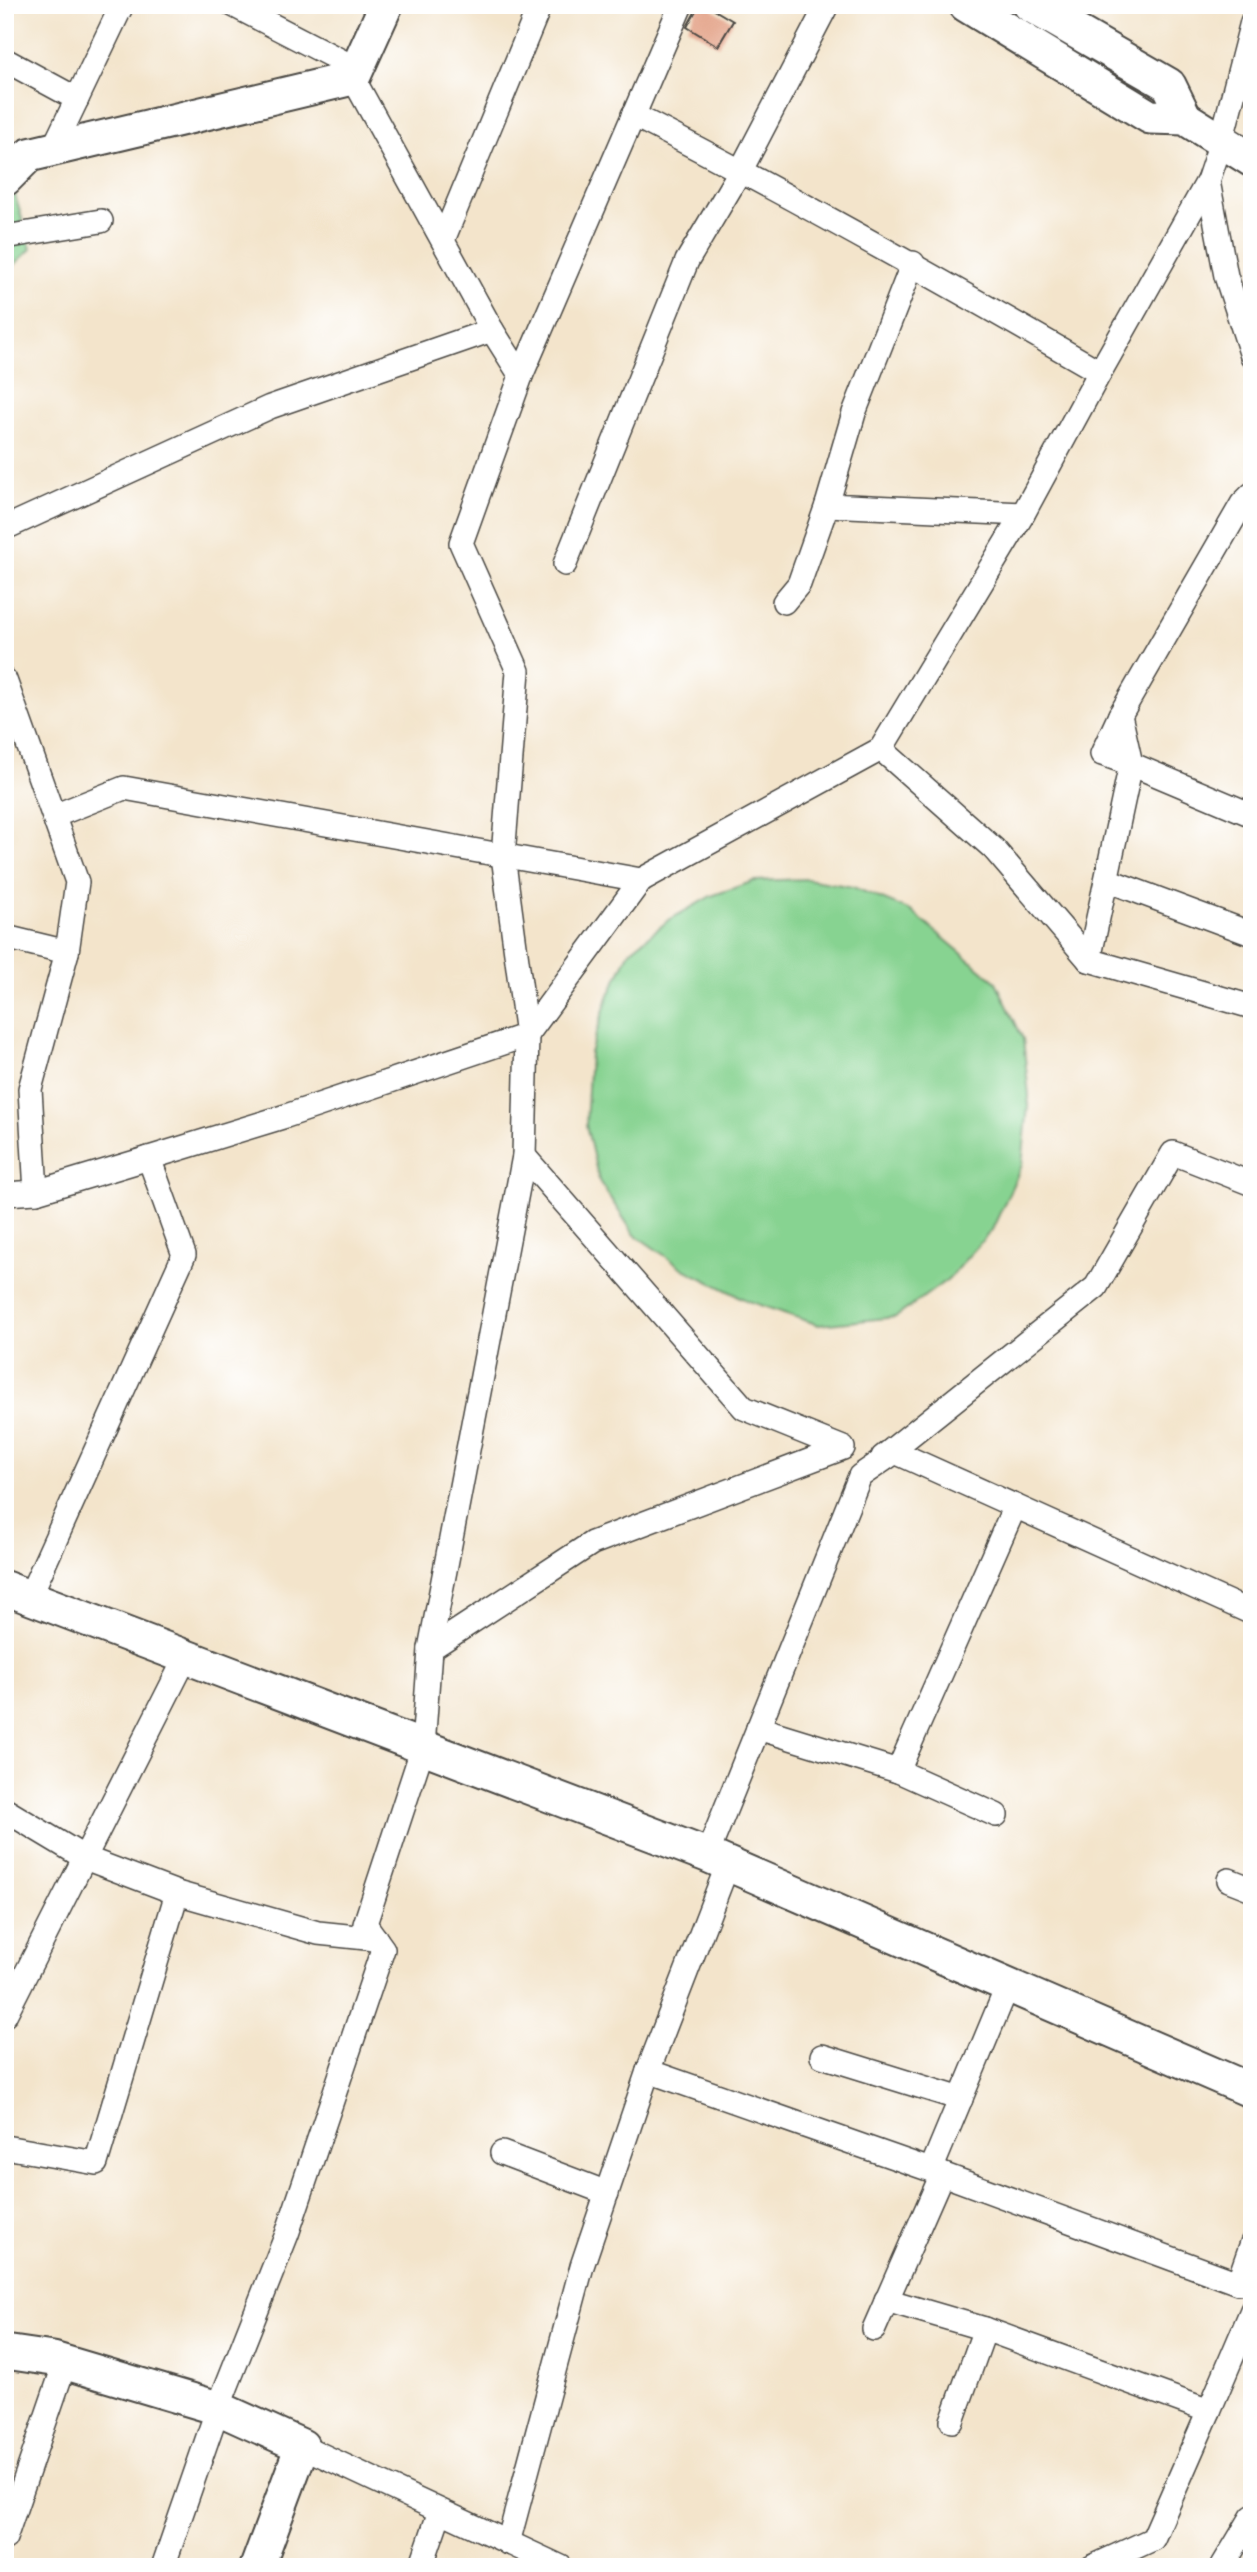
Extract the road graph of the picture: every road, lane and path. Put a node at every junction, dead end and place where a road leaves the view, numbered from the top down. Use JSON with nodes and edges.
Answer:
{"nodes":[{"id":1,"x":122,"y":5,"type":"edge"},
{"id":2,"x":233,"y":5,"type":"edge"},
{"id":3,"x":386,"y":5,"type":"edge"},
{"id":4,"x":540,"y":5,"type":"edge"},
{"id":5,"x":681,"y":5,"type":"edge"},
{"id":6,"x":827,"y":5,"type":"edge"},
{"id":7,"x":966,"y":5,"type":"edge"},
{"id":8,"x":1030,"y":5,"type":"edge"},
{"id":9,"x":1252,"y":22,"type":"edge"},
{"id":10,"x":5,"y":60,"type":"edge"},
{"id":11,"x":355,"y":74,"type":"junction"},
{"id":12,"x":77,"y":99,"type":"junction"},
{"id":13,"x":633,"y":115,"type":"junction"},
{"id":14,"x":1185,"y":118,"type":"junction"},
{"id":15,"x":1222,"y":142,"type":"junction"},
{"id":16,"x":53,"y":149,"type":"junction"},
{"id":17,"x":1252,"y":160,"type":"edge"},
{"id":18,"x":741,"y":170,"type":"junction"},
{"id":19,"x":5,"y":178,"type":"edge"},
{"id":20,"x":1208,"y":181,"type":"junction"},
{"id":21,"x":101,"y":221,"type":"dead end"},
{"id":22,"x":5,"y":237,"type":"edge"},
{"id":23,"x":443,"y":240,"type":"junction"},
{"id":24,"x":913,"y":263,"type":"junction"},
{"id":25,"x":492,"y":330,"type":"junction"},
{"id":26,"x":1252,"y":356,"type":"edge"},
{"id":27,"x":1100,"y":372,"type":"junction"},
{"id":28,"x":522,"y":376,"type":"junction"},
{"id":29,"x":1252,"y":494,"type":"edge"},
{"id":30,"x":827,"y":505,"type":"junction"},
{"id":31,"x":1023,"y":514,"type":"junction"},
{"id":32,"x":5,"y":528,"type":"edge"},
{"id":33,"x":565,"y":564,"type":"dead end"},
{"id":34,"x":784,"y":602,"type":"dead end"},
{"id":35,"x":5,"y":680,"type":"edge"},
{"id":36,"x":881,"y":749,"type":"junction"},
{"id":37,"x":1131,"y":764,"type":"junction"},
{"id":38,"x":1252,"y":815,"type":"edge"},
{"id":39,"x":54,"y":816,"type":"junction"},
{"id":40,"x":503,"y":856,"type":"junction"},
{"id":41,"x":641,"y":880,"type":"junction"},
{"id":42,"x":1107,"y":880,"type":"junction"},
{"id":43,"x":1252,"y":934,"type":"edge"},
{"id":44,"x":5,"y":937,"type":"edge"},
{"id":45,"x":67,"y":951,"type":"junction"},
{"id":46,"x":1090,"y":960,"type":"junction"},
{"id":47,"x":1250,"y":1002,"type":"edge"},
{"id":48,"x":527,"y":1035,"type":"junction"},
{"id":49,"x":524,"y":1156,"type":"junction"},
{"id":50,"x":149,"y":1158,"type":"junction"},
{"id":51,"x":1252,"y":1184,"type":"edge"},
{"id":52,"x":36,"y":1192,"type":"junction"},
{"id":53,"x":5,"y":1194,"type":"edge"},
{"id":54,"x":860,"y":1476,"type":"junction"},
{"id":55,"x":1015,"y":1507,"type":"junction"},
{"id":56,"x":17,"y":1593,"type":"edge"},
{"id":57,"x":1252,"y":1613,"type":"edge"},
{"id":58,"x":430,"y":1649,"type":"junction"},
{"id":59,"x":186,"y":1657,"type":"junction"},
{"id":60,"x":758,"y":1728,"type":"junction"},
{"id":61,"x":423,"y":1747,"type":"junction"},
{"id":62,"x":898,"y":1771,"type":"junction"},
{"id":63,"x":5,"y":1810,"type":"edge"},
{"id":64,"x":996,"y":1815,"type":"dead end"},
{"id":65,"x":85,"y":1858,"type":"junction"},
{"id":66,"x":717,"y":1859,"type":"junction"},
{"id":67,"x":1229,"y":1880,"type":"dead end"},
{"id":68,"x":1252,"y":1889,"type":"edge"},
{"id":69,"x":177,"y":1893,"type":"junction"},
{"id":70,"x":376,"y":1938,"type":"junction"},
{"id":71,"x":1008,"y":1985,"type":"junction"},
{"id":72,"x":5,"y":2015,"type":"edge"},
{"id":73,"x":822,"y":2056,"type":"dead end"},
{"id":74,"x":648,"y":2071,"type":"junction"},
{"id":75,"x":1252,"y":2091,"type":"edge"},
{"id":76,"x":961,"y":2099,"type":"junction"},
{"id":77,"x":5,"y":2147,"type":"edge"},
{"id":78,"x":502,"y":2153,"type":"dead end"},
{"id":79,"x":936,"y":2172,"type":"junction"},
{"id":80,"x":607,"y":2193,"type":"junction"},
{"id":81,"x":1252,"y":2243,"type":"edge"},
{"id":82,"x":1245,"y":2285,"type":"edge"},
{"id":83,"x":886,"y":2300,"type":"junction"},
{"id":84,"x":1252,"y":2310,"type":"edge"},
{"id":85,"x":874,"y":2329,"type":"dead end"},
{"id":86,"x":985,"y":2329,"type":"junction"},
{"id":87,"x":5,"y":2352,"type":"edge"},
{"id":88,"x":65,"y":2363,"type":"junction"},
{"id":89,"x":218,"y":2408,"type":"junction"},
{"id":90,"x":1209,"y":2412,"type":"junction"},
{"id":91,"x":952,"y":2421,"type":"dead end"},
{"id":92,"x":302,"y":2446,"type":"junction"},
{"id":93,"x":440,"y":2511,"type":"junction"},
{"id":94,"x":1252,"y":2517,"type":"edge"},
{"id":95,"x":5,"y":2538,"type":"edge"},
{"id":96,"x":508,"y":2543,"type":"junction"},
{"id":97,"x":163,"y":2567,"type":"edge"},
{"id":98,"x":257,"y":2567,"type":"edge"},
{"id":99,"x":421,"y":2567,"type":"edge"},
{"id":100,"x":561,"y":2567,"type":"edge"},
{"id":101,"x":1092,"y":2567,"type":"edge"},
{"id":102,"x":1222,"y":2567,"type":"edge"}],
"edges":[{"from":1,"to":12,"type":"street"},
{"from":2,"to":11,"type":"street"},
{"from":3,"to":11,"type":"street"},
{"from":4,"to":23,"type":"street"},
{"from":5,"to":13,"type":"street"},
{"from":6,"to":18,"type":"street"},
{"from":7,"to":14,"type":"street"},
{"from":8,"to":14,"type":"street"},
{"from":9,"to":15,"type":"street"},
{"from":10,"to":12,"type":"street"},
{"from":11,"to":16,"type":"street"},
{"from":11,"to":23,"type":"street"},
{"from":12,"to":16,"type":"street"},
{"from":13,"to":18,"type":"street"},
{"from":13,"to":28,"type":"street"},
{"from":14,"to":15,"type":"street"},
{"from":15,"to":17,"type":"street"},
{"from":15,"to":20,"type":"street"},
{"from":16,"to":19,"type":"street"},
{"from":18,"to":24,"type":"street"},
{"from":18,"to":33,"type":"street"},
{"from":20,"to":26,"type":"street"},
{"from":20,"to":27,"type":"street"},
{"from":21,"to":22,"type":"street"},
{"from":23,"to":25,"type":"street"},
{"from":24,"to":27,"type":"street"},
{"from":24,"to":30,"type":"street"},
{"from":25,"to":28,"type":"street"},
{"from":25,"to":32,"type":"street"},
{"from":27,"to":31,"type":"street"},
{"from":28,"to":40,"type":"street"},
{"from":29,"to":37,"type":"street"},
{"from":30,"to":31,"type":"street"},
{"from":30,"to":34,"type":"street"},
{"from":31,"to":36,"type":"street"},
{"from":35,"to":39,"type":"street"},
{"from":36,"to":41,"type":"street"},
{"from":36,"to":46,"type":"street"},
{"from":37,"to":38,"type":"street"},
{"from":37,"to":42,"type":"street"},
{"from":39,"to":40,"type":"street"},
{"from":39,"to":45,"type":"street"},
{"from":40,"to":41,"type":"street"},
{"from":40,"to":48,"type":"street"},
{"from":41,"to":48,"type":"street"},
{"from":42,"to":43,"type":"street"},
{"from":42,"to":46,"type":"street"},
{"from":44,"to":45,"type":"street"},
{"from":45,"to":52,"type":"street"},
{"from":46,"to":47,"type":"street"},
{"from":48,"to":49,"type":"street"},
{"from":48,"to":50,"type":"street"},
{"from":49,"to":58,"type":"street"},
{"from":49,"to":58,"type":"street"},
{"from":50,"to":52,"type":"street"},
{"from":50,"to":56,"type":"street"},
{"from":51,"to":54,"type":"street"},
{"from":52,"to":53,"type":"street"},
{"from":54,"to":55,"type":"street"},
{"from":54,"to":60,"type":"street"},
{"from":55,"to":57,"type":"street"},
{"from":55,"to":62,"type":"street"},
{"from":56,"to":59,"type":"street"},
{"from":58,"to":61,"type":"street"},
{"from":59,"to":61,"type":"street"},
{"from":59,"to":65,"type":"street"},
{"from":60,"to":62,"type":"street"},
{"from":60,"to":66,"type":"street"},
{"from":61,"to":66,"type":"street"},
{"from":61,"to":70,"type":"street"},
{"from":62,"to":64,"type":"street"},
{"from":63,"to":65,"type":"street"},
{"from":65,"to":69,"type":"street"},
{"from":65,"to":72,"type":"street"},
{"from":66,"to":71,"type":"street"},
{"from":66,"to":74,"type":"street"},
{"from":67,"to":68,"type":"street"},
{"from":69,"to":70,"type":"street"},
{"from":69,"to":77,"type":"street"},
{"from":70,"to":89,"type":"street"},
{"from":71,"to":75,"type":"street"},
{"from":71,"to":76,"type":"street"},
{"from":73,"to":76,"type":"street"},
{"from":74,"to":79,"type":"street"},
{"from":74,"to":80,"type":"street"},
{"from":76,"to":79,"type":"street"},
{"from":78,"to":80,"type":"street"},
{"from":79,"to":82,"type":"street"},
{"from":79,"to":83,"type":"street"},
{"from":80,"to":96,"type":"street"},
{"from":81,"to":82,"type":"street"},
{"from":83,"to":85,"type":"street"},
{"from":83,"to":86,"type":"street"},
{"from":84,"to":90,"type":"street"},
{"from":86,"to":90,"type":"street"},
{"from":86,"to":91,"type":"street"},
{"from":87,"to":88,"type":"street"},
{"from":88,"to":89,"type":"street"},
{"from":88,"to":95,"type":"street"},
{"from":89,"to":92,"type":"street"},
{"from":89,"to":97,"type":"street"},
{"from":90,"to":101,"type":"street"},
{"from":92,"to":93,"type":"street"},
{"from":92,"to":98,"type":"street"},
{"from":93,"to":96,"type":"street"},
{"from":93,"to":99,"type":"street"},
{"from":94,"to":102,"type":"street"},
{"from":96,"to":100,"type":"street"}]}
